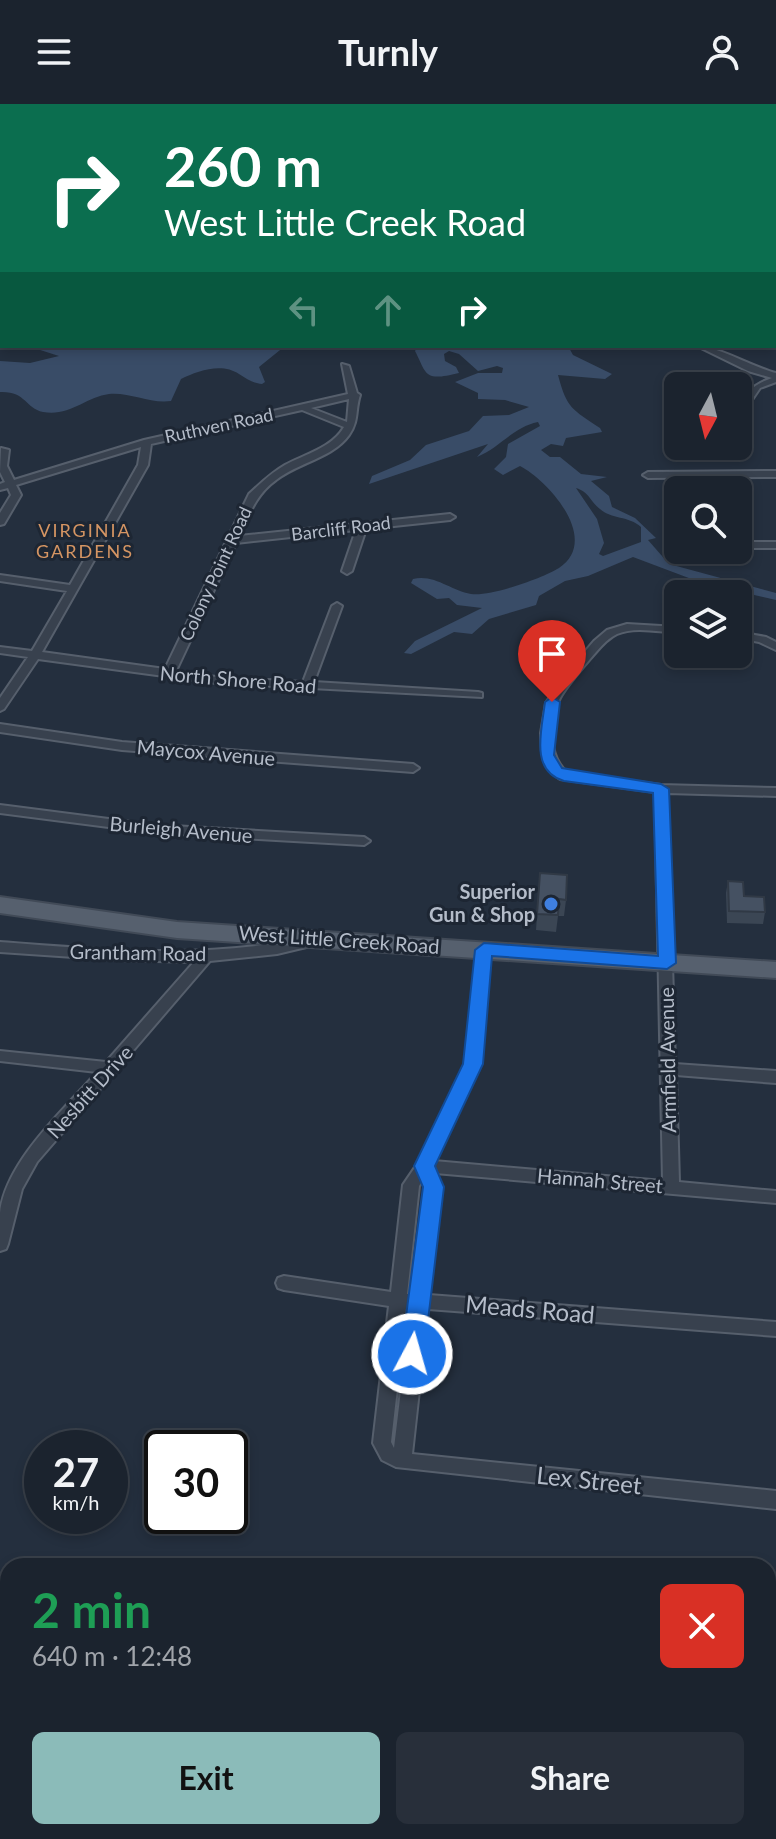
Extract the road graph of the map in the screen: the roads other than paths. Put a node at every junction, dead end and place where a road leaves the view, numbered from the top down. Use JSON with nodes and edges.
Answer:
{"nodes":[{"id":1,"x":705,"y":348,"type":"edge"},
{"id":2,"x":345,"y":366,"type":"dead end"},
{"id":3,"x":751,"y":369,"type":"junction"},
{"id":4,"x":776,"y":378,"type":"edge"},
{"id":5,"x":757,"y":386,"type":"junction"},
{"id":6,"x":752,"y":393,"type":"edge"},
{"id":7,"x":355,"y":395,"type":"junction"},
{"id":8,"x":302,"y":408,"type":"junction"},
{"id":9,"x":350,"y":426,"type":"junction"},
{"id":10,"x":147,"y":442,"type":"junction"},
{"id":11,"x":4,"y":450,"type":"dead end"},
{"id":12,"x":776,"y":474,"type":"edge"},
{"id":13,"x":648,"y":475,"type":"dead end"},
{"id":14,"x":13,"y":484,"type":"junction"},
{"id":15,"x":0,"y":487,"type":"edge"},
{"id":16,"x":450,"y":517,"type":"dead end"},
{"id":17,"x":0,"y":522,"type":"edge"},
{"id":18,"x":362,"y":526,"type":"junction"},
{"id":19,"x":231,"y":540,"type":"junction"},
{"id":20,"x":752,"y":545,"type":"edge"},
{"id":21,"x":776,"y":545,"type":"edge"},
{"id":22,"x":347,"y":571,"type":"dead end"},
{"id":23,"x":0,"y":578,"type":"edge"},
{"id":24,"x":73,"y":589,"type":"junction"},
{"id":25,"x":337,"y":606,"type":"dead end"},
{"id":26,"x":664,"y":629,"type":"edge"},
{"id":27,"x":752,"y":637,"type":"edge"},
{"id":28,"x":776,"y":647,"type":"edge"},
{"id":29,"x":0,"y":650,"type":"edge"},
{"id":30,"x":34,"y":655,"type":"junction"},
{"id":31,"x":168,"y":675,"type":"junction"},
{"id":32,"x":307,"y":686,"type":"junction"},
{"id":33,"x":478,"y":695,"type":"dead end"},
{"id":34,"x":0,"y":707,"type":"edge"},
{"id":35,"x":0,"y":728,"type":"edge"},
{"id":36,"x":413,"y":768,"type":"dead end"},
{"id":37,"x":661,"y":789,"type":"junction"},
{"id":38,"x":776,"y":792,"type":"edge"},
{"id":39,"x":0,"y":809,"type":"edge"},
{"id":40,"x":364,"y":841,"type":"dead end"},
{"id":41,"x":0,"y":905,"type":"edge"},
{"id":42,"x":322,"y":939,"type":"junction"},
{"id":43,"x":0,"y":947,"type":"edge"},
{"id":44,"x":484,"y":950,"type":"junction"},
{"id":45,"x":207,"y":956,"type":"junction"},
{"id":46,"x":667,"y":963,"type":"junction"},
{"id":47,"x":776,"y":970,"type":"edge"},
{"id":48,"x":0,"y":1056,"type":"edge"},
{"id":49,"x":112,"y":1068,"type":"junction"},
{"id":50,"x":668,"y":1069,"type":"junction"},
{"id":51,"x":776,"y":1077,"type":"edge"},
{"id":52,"x":424,"y":1166,"type":"junction"},
{"id":53,"x":671,"y":1187,"type":"junction"},
{"id":54,"x":776,"y":1197,"type":"edge"},
{"id":55,"x":0,"y":1244,"type":"edge"},
{"id":56,"x":284,"y":1283,"type":"dead end"},
{"id":57,"x":396,"y":1300,"type":"junction"},
{"id":58,"x":418,"y":1301,"type":"junction"},
{"id":59,"x":776,"y":1329,"type":"edge"},
{"id":60,"x":402,"y":1461,"type":"junction"},
{"id":61,"x":776,"y":1500,"type":"edge"}],
"edges":[{"from":1,"to":3,"type":"street"},
{"from":2,"to":7,"type":"street"},
{"from":3,"to":4,"type":"street"},
{"from":3,"to":5,"type":"street"},
{"from":4,"to":5,"type":"street"},
{"from":5,"to":6,"type":"street"},
{"from":7,"to":8,"type":"street","name":"Ruthven Road"},
{"from":7,"to":9,"type":"street"},
{"from":8,"to":9,"type":"street"},
{"from":8,"to":10,"type":"street","name":"Ruthven Road"},
{"from":9,"to":19,"type":"street","name":"Colony Point Road"},
{"from":10,"to":14,"type":"street"},
{"from":10,"to":24,"type":"street","name":"Ruthven Road"},
{"from":11,"to":14,"type":"street"},
{"from":12,"to":13,"type":"street"},
{"from":14,"to":15,"type":"street"},
{"from":14,"to":17,"type":"street"},
{"from":16,"to":18,"type":"street","name":"Barcliff Road"},
{"from":18,"to":19,"type":"street","name":"Barcliff Road"},
{"from":18,"to":22,"type":"street"},
{"from":19,"to":31,"type":"street","name":"Colony Point Road"},
{"from":20,"to":21,"type":"street"},
{"from":23,"to":24,"type":"street"},
{"from":24,"to":30,"type":"street","name":"Ruthven Road"},
{"from":25,"to":32,"type":"street"},
{"from":26,"to":37,"type":"street"},
{"from":27,"to":28,"type":"street"},
{"from":29,"to":30,"type":"street","name":"North Shore Road"},
{"from":30,"to":31,"type":"street","name":"North Shore Road"},
{"from":30,"to":34,"type":"street","name":"Ruthven Road"},
{"from":31,"to":32,"type":"street","name":"North Shore Road"},
{"from":32,"to":33,"type":"street","name":"North Shore Road"},
{"from":35,"to":36,"type":"street","name":"Maycox Avenue"},
{"from":37,"to":38,"type":"street"},
{"from":37,"to":46,"type":"street","name":"Armfield Avenue"},
{"from":39,"to":40,"type":"street","name":"Burleigh Avenue"},
{"from":41,"to":42,"type":"main road","name":"West Little Creek Road"},
{"from":42,"to":44,"type":"main road","name":"West Little Creek Road"},
{"from":42,"to":45,"type":"street","name":"Grantham Road"},
{"from":43,"to":45,"type":"street","name":"Grantham Road"},
{"from":44,"to":46,"type":"main road","name":"West Little Creek Road"},
{"from":44,"to":52,"type":"street"},
{"from":45,"to":49,"type":"street","name":"Nesbitt Drive"},
{"from":46,"to":47,"type":"main road","name":"West Little Creek Road"},
{"from":46,"to":50,"type":"street","name":"Armfield Avenue"},
{"from":48,"to":49,"type":"street"},
{"from":49,"to":55,"type":"street","name":"Nesbitt Drive"},
{"from":50,"to":51,"type":"street"},
{"from":50,"to":53,"type":"street","name":"Armfield Avenue"},
{"from":52,"to":53,"type":"street","name":"Hannah Street"},
{"from":52,"to":57,"type":"street"},
{"from":52,"to":58,"type":"street"},
{"from":53,"to":54,"type":"street","name":"Hannah Street"},
{"from":56,"to":57,"type":"street","name":"Meads Road"},
{"from":57,"to":58,"type":"street","name":"Meads Road"},
{"from":57,"to":60,"type":"street"},
{"from":58,"to":59,"type":"street","name":"Meads Road"},
{"from":58,"to":60,"type":"street"},
{"from":60,"to":61,"type":"street","name":"Lex Street"}]}
